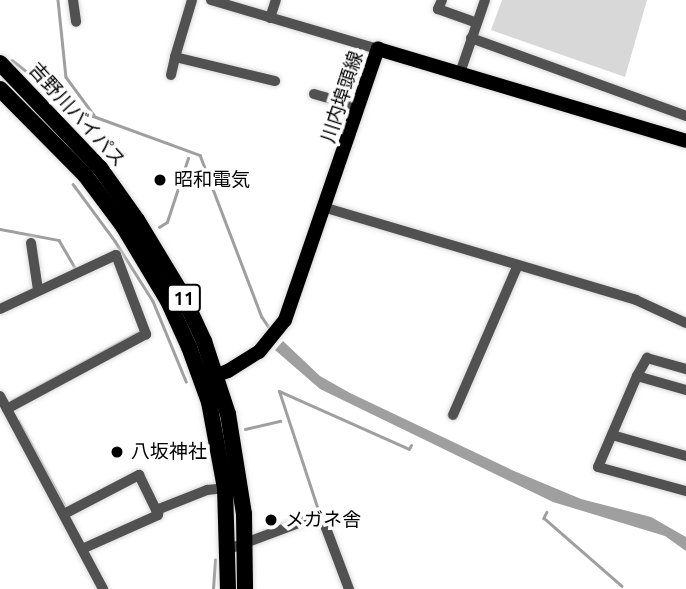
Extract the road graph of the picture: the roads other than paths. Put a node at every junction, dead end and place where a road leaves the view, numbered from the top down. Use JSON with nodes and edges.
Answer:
{"nodes":[{"id":1,"x":73,"y":0,"type":"edge"},
{"id":2,"x":192,"y":0,"type":"edge"},
{"id":3,"x":211,"y":0,"type":"edge"},
{"id":4,"x":276,"y":0,"type":"edge"},
{"id":5,"x":442,"y":0,"type":"edge"},
{"id":6,"x":485,"y":0,"type":"edge"},
{"id":7,"x":270,"y":18,"type":"junction"},
{"id":8,"x":76,"y":22,"type":"dead end"},
{"id":9,"x":477,"y":23,"type":"junction"},
{"id":10,"x":471,"y":38,"type":"junction"},
{"id":11,"x":378,"y":49,"type":"junction"},
{"id":12,"x":175,"y":57,"type":"junction"},
{"id":13,"x":0,"y":63,"type":"edge"},
{"id":14,"x":460,"y":73,"type":"junction"},
{"id":15,"x":171,"y":75,"type":"dead end"},
{"id":16,"x":275,"y":81,"type":"dead end"},
{"id":17,"x":0,"y":89,"type":"edge"},
{"id":18,"x":314,"y":94,"type":"dead end"},
{"id":19,"x":359,"y":107,"type":"junction"},
{"id":20,"x":686,"y":116,"type":"edge"},
{"id":21,"x":686,"y":141,"type":"edge"},
{"id":22,"x":326,"y":208,"type":"junction"},
{"id":23,"x":32,"y":243,"type":"dead end"},
{"id":24,"x":517,"y":265,"type":"junction"},
{"id":25,"x":38,"y":290,"type":"junction"},
{"id":26,"x":0,"y":309,"type":"edge"},
{"id":27,"x":686,"y":323,"type":"edge"},
{"id":28,"x":686,"y":369,"type":"edge"},
{"id":29,"x":637,"y":376,"type":"junction"},
{"id":30,"x":209,"y":379,"type":"junction"},
{"id":31,"x":686,"y":390,"type":"edge"},
{"id":32,"x":0,"y":397,"type":"edge"},
{"id":33,"x":7,"y":409,"type":"junction"},
{"id":34,"x":453,"y":415,"type":"dead end"},
{"id":35,"x":612,"y":435,"type":"junction"},
{"id":36,"x":686,"y":456,"type":"edge"},
{"id":37,"x":225,"y":488,"type":"junction"},
{"id":38,"x":686,"y":491,"type":"edge"},
{"id":39,"x":159,"y":509,"type":"junction"},
{"id":40,"x":64,"y":514,"type":"junction"},
{"id":41,"x":246,"y":542,"type":"junction"},
{"id":42,"x":82,"y":549,"type":"junction"},
{"id":43,"x":229,"y":549,"type":"junction"},
{"id":44,"x":103,"y":589,"type":"edge"},
{"id":45,"x":228,"y":589,"type":"edge"},
{"id":46,"x":245,"y":589,"type":"edge"},
{"id":47,"x":349,"y":589,"type":"edge"}],
"edges":[{"from":1,"to":8,"type":"street"},
{"from":2,"to":12,"type":"street"},
{"from":3,"to":7,"type":"street"},
{"from":4,"to":7,"type":"street"},
{"from":5,"to":9,"type":"street"},
{"from":6,"to":9,"type":"street"},
{"from":7,"to":11,"type":"street"},
{"from":9,"to":10,"type":"street"},
{"from":10,"to":14,"type":"street"},
{"from":10,"to":20,"type":"street"},
{"from":11,"to":14,"type":"main road","name":"川内埠頭線"},
{"from":11,"to":19,"type":"main road","name":"川内埠頭線"},
{"from":12,"to":15,"type":"street"},
{"from":12,"to":16,"type":"street"},
{"from":13,"to":30,"type":"highway","name":"吉野川バイパス","number":"11"},
{"from":14,"to":21,"type":"main road","name":"川内埠頭線"},
{"from":17,"to":30,"type":"highway","name":"吉野川バイパス","number":"11"},
{"from":18,"to":19,"type":"street"},
{"from":19,"to":22,"type":"main road","name":"川内埠頭線"},
{"from":22,"to":24,"type":"street"},
{"from":22,"to":30,"type":"main road","name":"川内埠頭線"},
{"from":23,"to":25,"type":"street"},
{"from":24,"to":27,"type":"street"},
{"from":24,"to":34,"type":"street"},
{"from":25,"to":26,"type":"street"},
{"from":25,"to":33,"type":"street"},
{"from":28,"to":29,"type":"street"},
{"from":29,"to":31,"type":"street"},
{"from":29,"to":35,"type":"street"},
{"from":30,"to":37,"type":"highway","name":"吉野川バイパス","number":"11"},
{"from":30,"to":41,"type":"highway","name":"吉野川バイパス","number":"11"},
{"from":32,"to":33,"type":"street"},
{"from":33,"to":40,"type":"street"},
{"from":35,"to":36,"type":"street"},
{"from":35,"to":38,"type":"street"},
{"from":37,"to":39,"type":"street"},
{"from":37,"to":43,"type":"highway","name":"吉野川バイパス","number":"11"},
{"from":39,"to":40,"type":"street"},
{"from":39,"to":42,"type":"street"},
{"from":40,"to":42,"type":"street"},
{"from":41,"to":43,"type":"street"},
{"from":41,"to":46,"type":"highway","name":"吉野川バイパス","number":"11"},
{"from":41,"to":47,"type":"street"},
{"from":42,"to":44,"type":"street"},
{"from":43,"to":45,"type":"highway","name":"吉野川バイパス","number":"11"}]}
